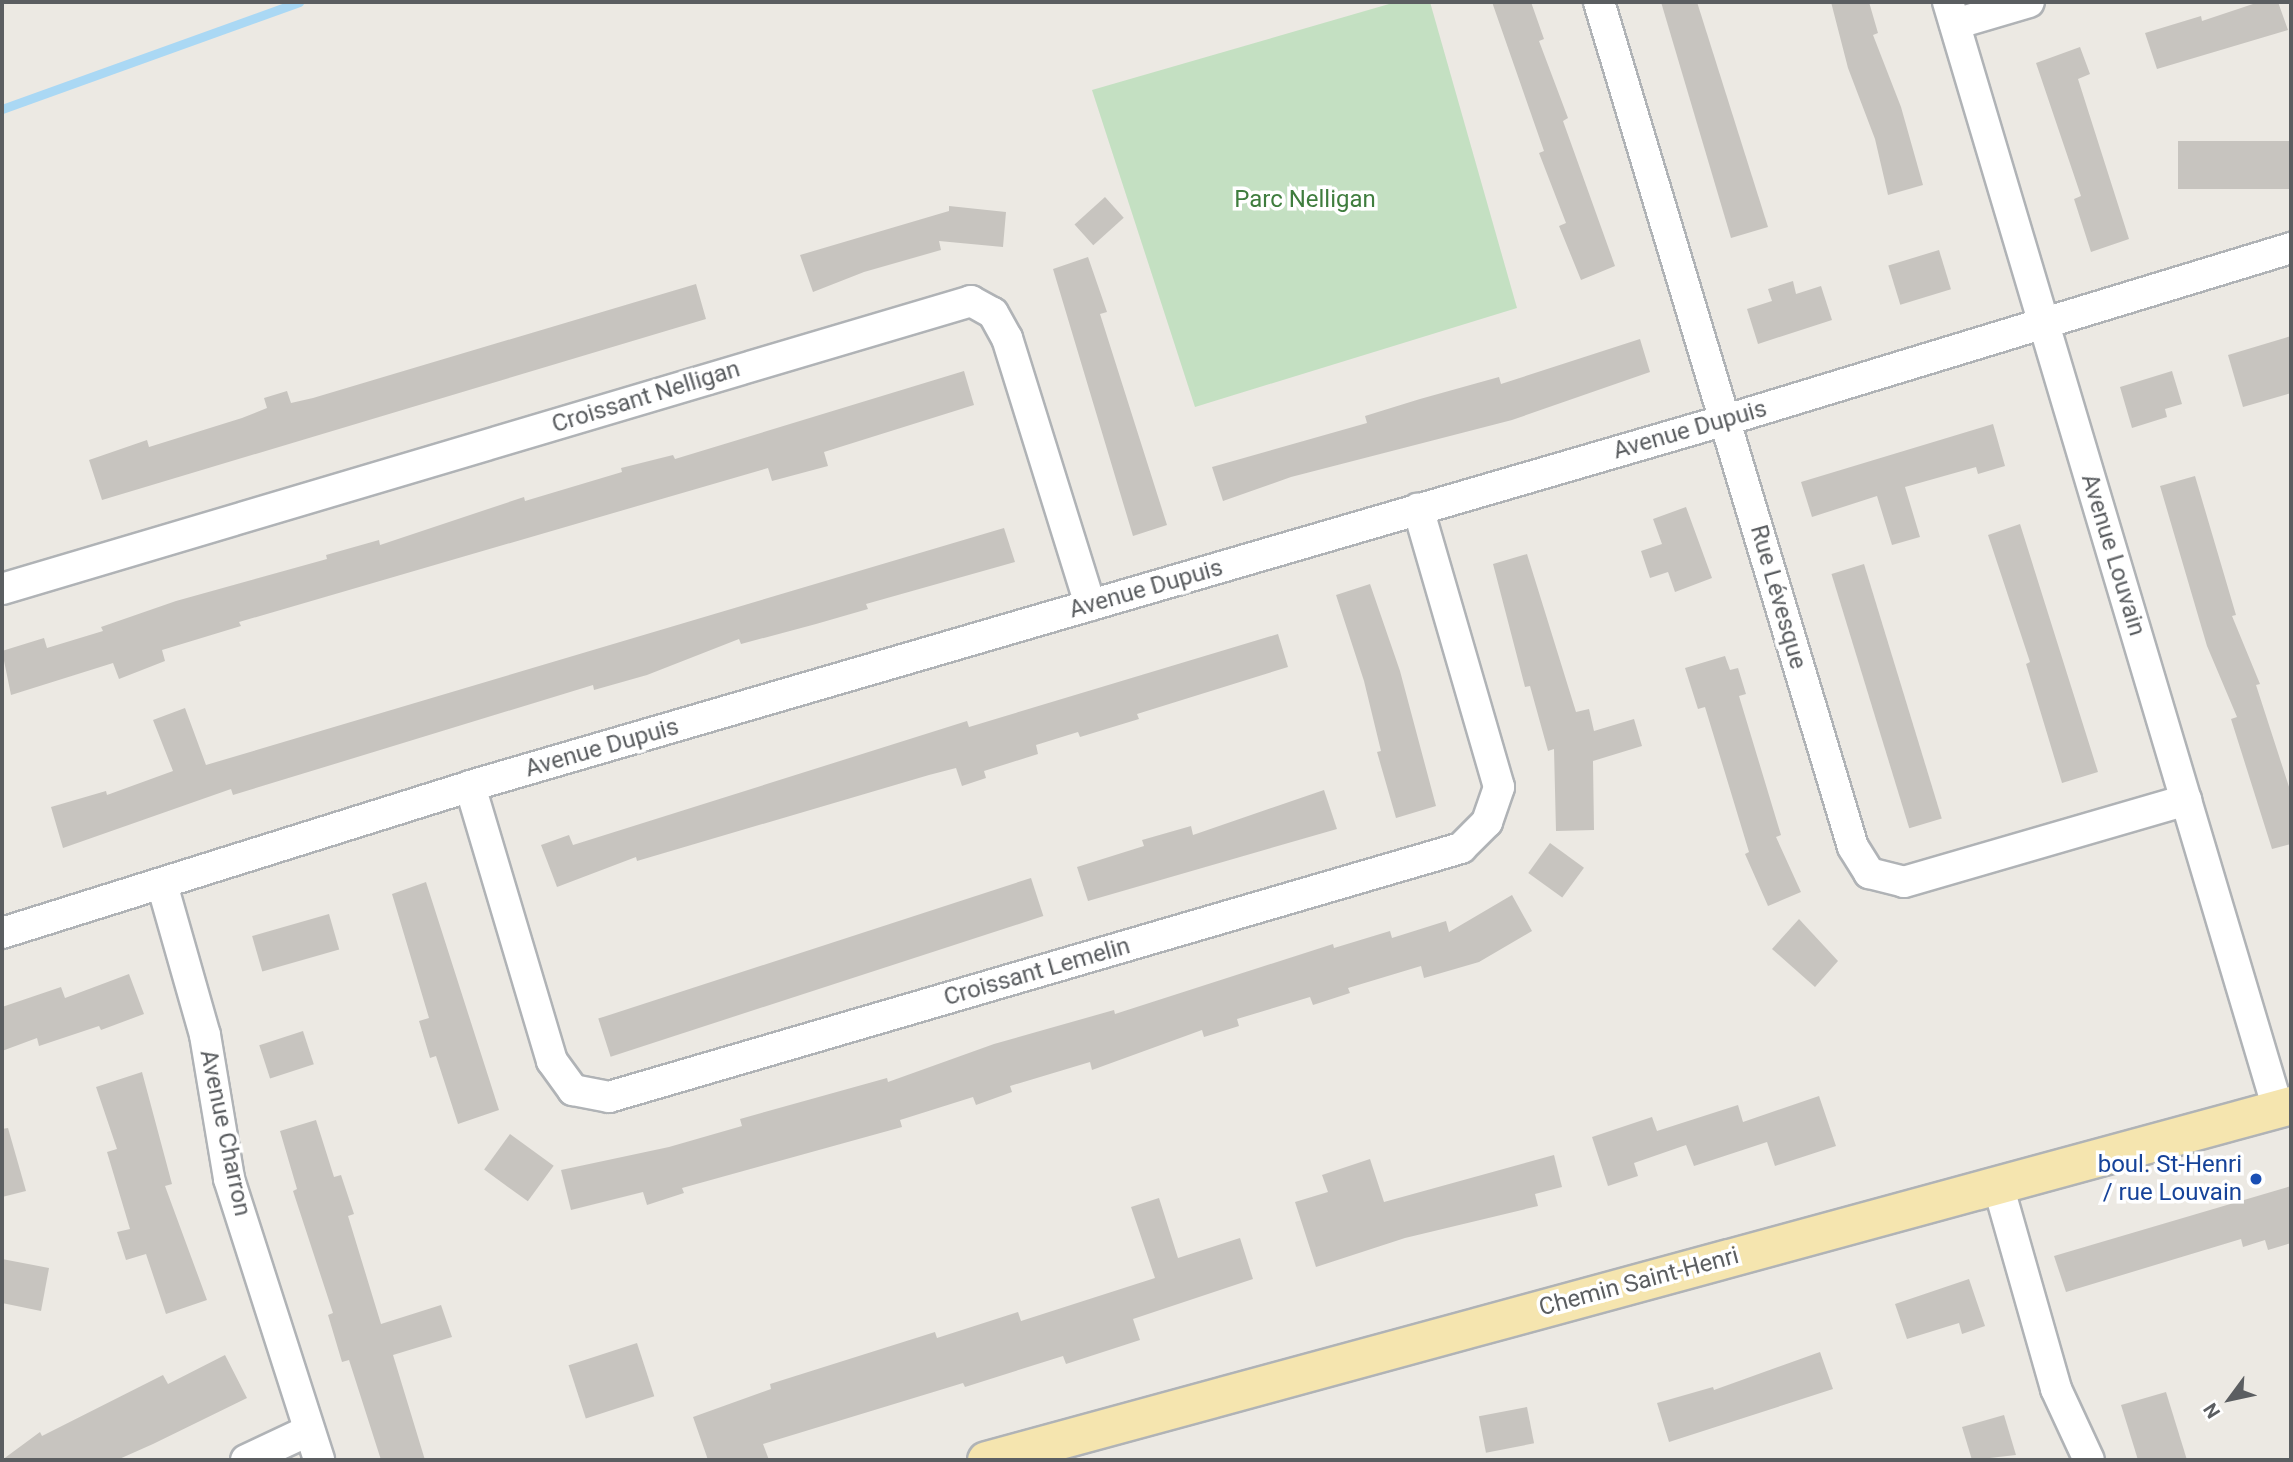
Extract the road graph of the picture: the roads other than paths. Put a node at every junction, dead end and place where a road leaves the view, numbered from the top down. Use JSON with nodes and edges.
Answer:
{"nodes":[{"id":1,"x":1598,"y":2,"type":"edge"},
{"id":2,"x":2029,"y":2,"type":"edge"},
{"id":3,"x":1951,"y":13,"type":"edge"},
{"id":4,"x":2291,"y":247,"type":"edge"},
{"id":5,"x":2042,"y":323,"type":"junction"},
{"id":6,"x":1726,"y":420,"type":"junction"},
{"id":7,"x":1418,"y":509,"type":"junction"},
{"id":8,"x":2,"y":589,"type":"edge"},
{"id":9,"x":1090,"y":605,"type":"junction"},
{"id":10,"x":470,"y":786,"type":"junction"},
{"id":11,"x":2186,"y":800,"type":"junction"},
{"id":12,"x":162,"y":884,"type":"junction"},
{"id":13,"x":2,"y":933,"type":"edge"},
{"id":14,"x":2284,"y":1107,"type":"edge"},
{"id":15,"x":1998,"y":1185,"type":"junction"},
{"id":16,"x":308,"y":1431,"type":"junction"},
{"id":17,"x":246,"y":1460,"type":"edge"},
{"id":18,"x":319,"y":1460,"type":"edge"},
{"id":19,"x":986,"y":1460,"type":"edge"},
{"id":20,"x":2089,"y":1460,"type":"edge"}],
"edges":[{"from":1,"to":6,"type":"street","name":"Rue Lévesque"},
{"from":2,"to":3,"type":"street"},
{"from":3,"to":5,"type":"street","name":"Avenue Louvain"},
{"from":4,"to":5,"type":"street","name":"Avenue Dupuis"},
{"from":5,"to":6,"type":"street","name":"Avenue Dupuis"},
{"from":5,"to":11,"type":"street","name":"Avenue Louvain"},
{"from":6,"to":7,"type":"street","name":"Avenue Dupuis"},
{"from":6,"to":11,"type":"street","name":"Rue Lévesque"},
{"from":7,"to":9,"type":"street","name":"Avenue Dupuis"},
{"from":7,"to":10,"type":"street","name":"Croissant Lemelin"},
{"from":8,"to":9,"type":"street","name":"Croissant Nelligan"},
{"from":9,"to":10,"type":"street","name":"Avenue Dupuis"},
{"from":10,"to":12,"type":"street","name":"Avenue Dupuis"},
{"from":11,"to":14,"type":"street","name":"Avenue Louvain"},
{"from":12,"to":13,"type":"street","name":"Avenue Dupuis"},
{"from":12,"to":16,"type":"street","name":"Avenue Charron"},
{"from":14,"to":15,"type":"main road","name":"Chemin Saint-Henri"},
{"from":15,"to":19,"type":"main road","name":"Chemin Saint-Henri"},
{"from":15,"to":20,"type":"street"},
{"from":16,"to":17,"type":"street"},
{"from":16,"to":18,"type":"street","name":"Avenue Charron"}]}
